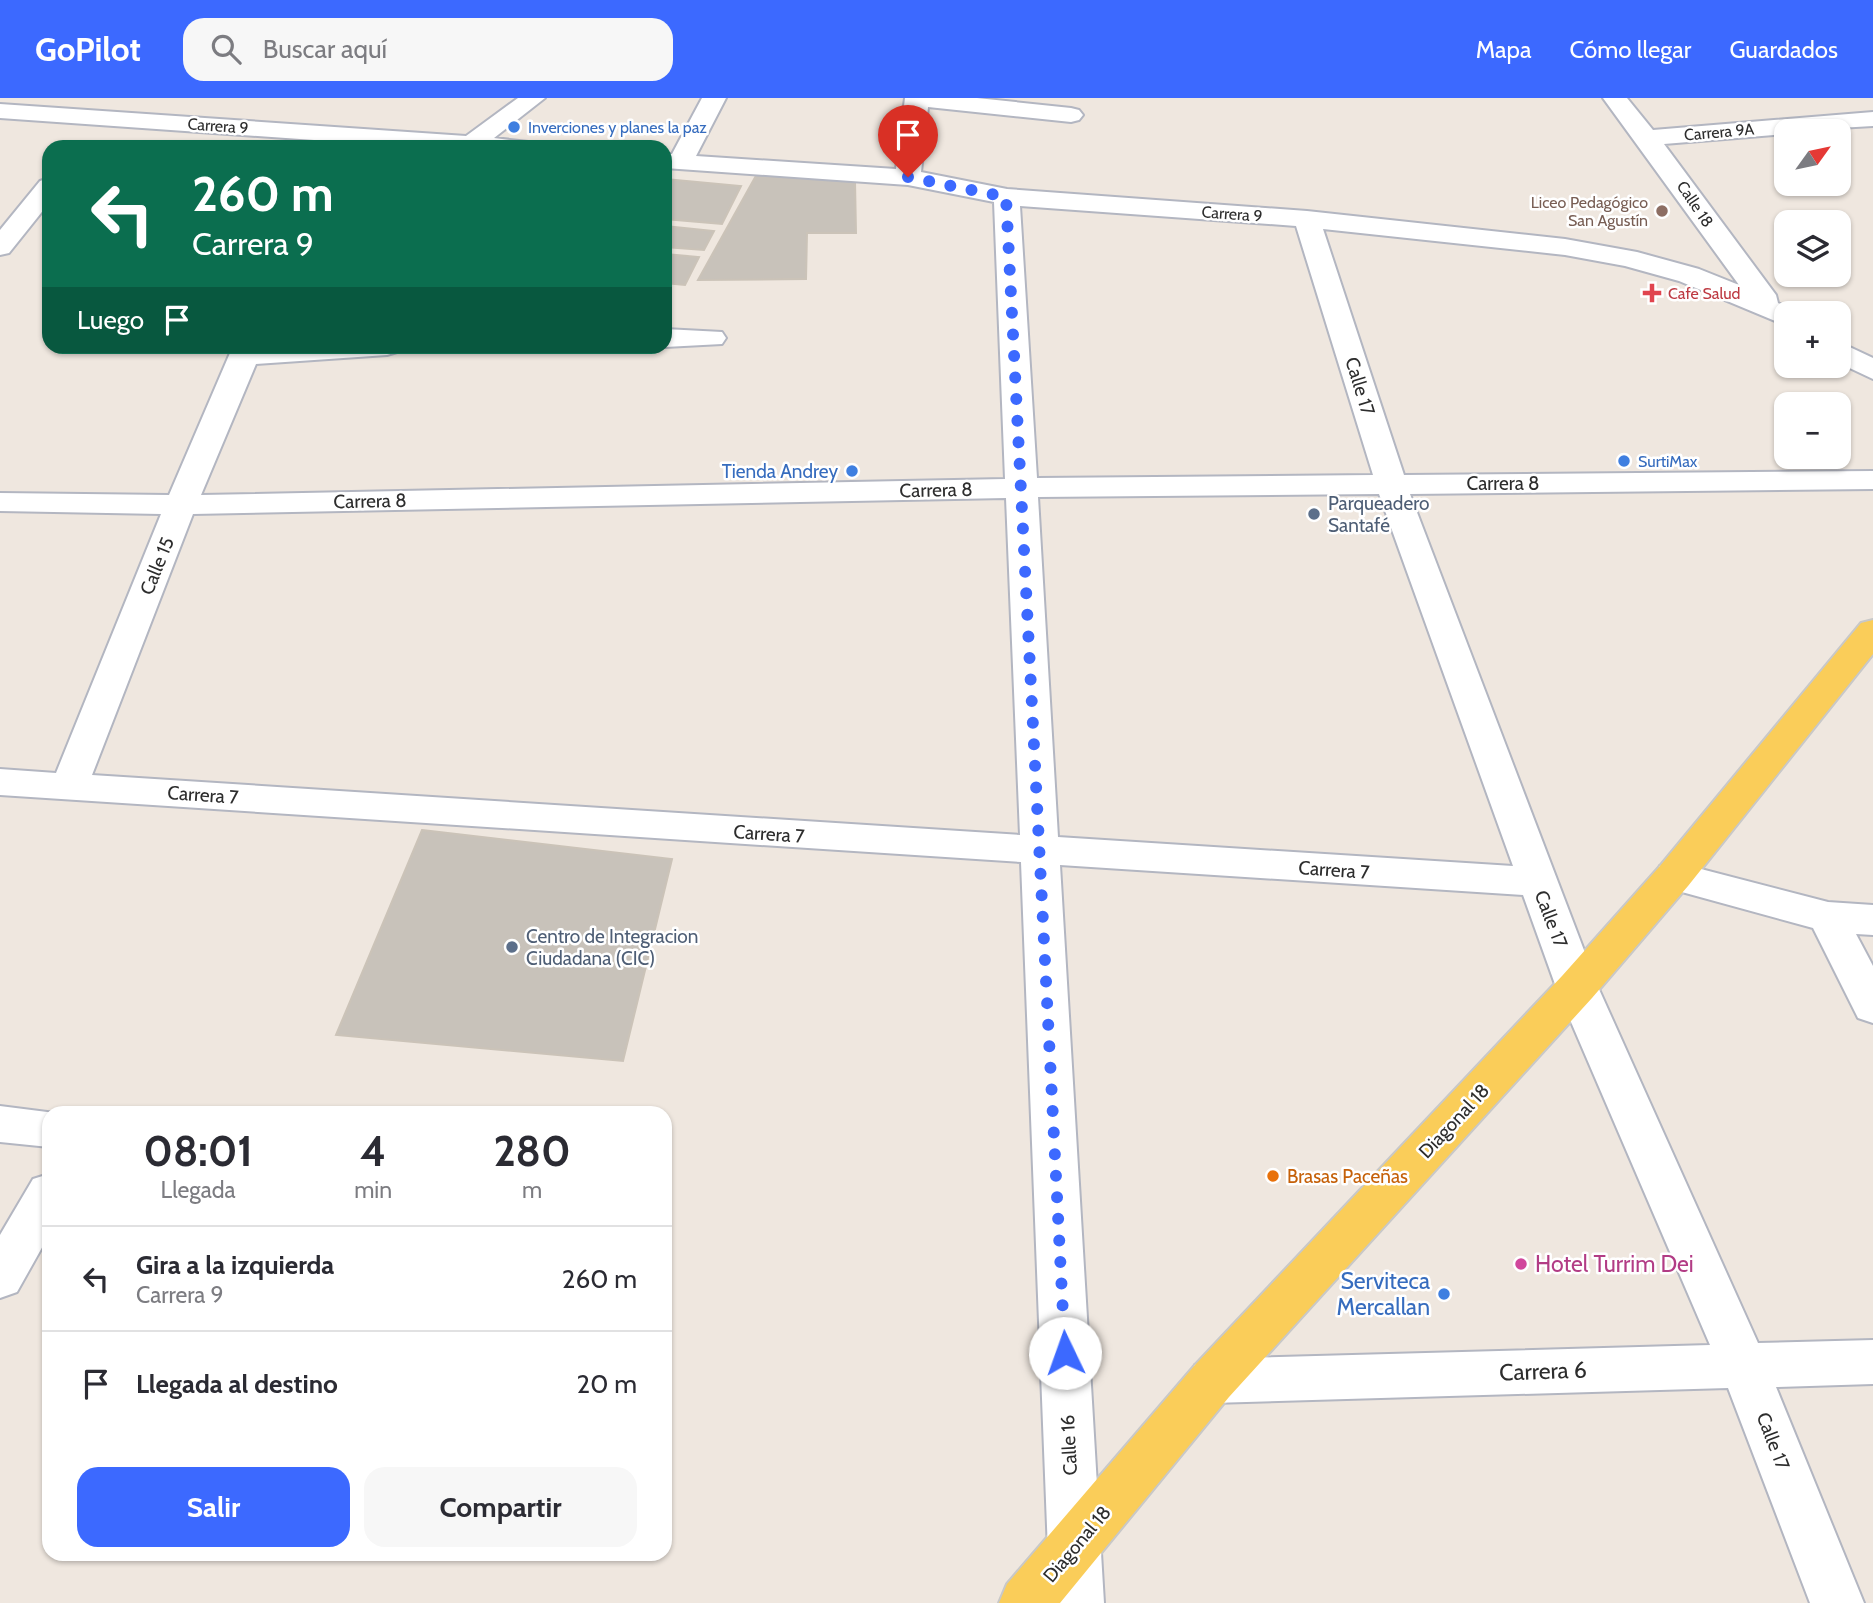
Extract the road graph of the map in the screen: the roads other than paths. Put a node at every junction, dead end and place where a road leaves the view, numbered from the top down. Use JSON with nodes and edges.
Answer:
{"nodes":[{"id":1,"x":533,"y":98,"type":"edge"},
{"id":2,"x":714,"y":98,"type":"edge"},
{"id":3,"x":917,"y":98,"type":"edge"},
{"id":4,"x":1615,"y":98,"type":"edge"},
{"id":5,"x":1754,"y":108,"type":"dead end"},
{"id":6,"x":0,"y":111,"type":"edge"},
{"id":7,"x":1071,"y":115,"type":"dead end"},
{"id":8,"x":1873,"y":119,"type":"edge"},
{"id":9,"x":1771,"y":127,"type":"junction"},
{"id":10,"x":1649,"y":138,"type":"junction"},
{"id":11,"x":312,"y":140,"type":"edge"},
{"id":12,"x":476,"y":140,"type":"edge"},
{"id":13,"x":673,"y":162,"type":"edge"},
{"id":14,"x":908,"y":177,"type":"junction"},
{"id":15,"x":1006,"y":197,"type":"junction"},
{"id":16,"x":42,"y":198,"type":"edge"},
{"id":17,"x":1307,"y":219,"type":"junction"},
{"id":18,"x":0,"y":247,"type":"edge"},
{"id":19,"x":1774,"y":308,"type":"edge"},
{"id":20,"x":1774,"y":312,"type":"edge"},
{"id":21,"x":672,"y":338,"type":"edge"},
{"id":22,"x":712,"y":338,"type":"dead end"},
{"id":23,"x":245,"y":354,"type":"edge"},
{"id":24,"x":1851,"y":358,"type":"edge"},
{"id":25,"x":1873,"y":370,"type":"edge"},
{"id":26,"x":1873,"y":481,"type":"edge"},
{"id":27,"x":1391,"y":484,"type":"junction"},
{"id":28,"x":1021,"y":488,"type":"junction"},
{"id":29,"x":0,"y":502,"type":"edge"},
{"id":30,"x":181,"y":505,"type":"junction"},
{"id":31,"x":1873,"y":631,"type":"edge"},
{"id":32,"x":0,"y":782,"type":"edge"},
{"id":33,"x":69,"y":786,"type":"junction"},
{"id":34,"x":1040,"y":852,"type":"junction"},
{"id":35,"x":1674,"y":876,"type":"junction"},
{"id":36,"x":1537,"y":882,"type":"junction"},
{"id":37,"x":1828,"y":917,"type":"junction"},
{"id":38,"x":1873,"y":920,"type":"edge"},
{"id":39,"x":1577,"y":988,"type":"junction"},
{"id":40,"x":1873,"y":1007,"type":"edge"},
{"id":41,"x":0,"y":1124,"type":"edge"},
{"id":42,"x":42,"y":1128,"type":"edge"},
{"id":43,"x":42,"y":1205,"type":"edge"},
{"id":44,"x":0,"y":1277,"type":"edge"},
{"id":45,"x":1873,"y":1362,"type":"edge"},
{"id":46,"x":1743,"y":1365,"type":"junction"},
{"id":47,"x":1212,"y":1381,"type":"junction"},
{"id":48,"x":1074,"y":1548,"type":"junction"},
{"id":49,"x":1026,"y":1603,"type":"edge"},
{"id":50,"x":1077,"y":1603,"type":"edge"},
{"id":51,"x":1837,"y":1603,"type":"edge"}],
"edges":[{"from":1,"to":12,"type":"street"},
{"from":2,"to":13,"type":"street"},
{"from":3,"to":7,"type":"street"},
{"from":3,"to":14,"type":"street"},
{"from":4,"to":10,"type":"street","name":"Calle 18"},
{"from":5,"to":9,"type":"street"},
{"from":6,"to":11,"type":"street","name":"Carrera 9"},
{"from":8,"to":9,"type":"street","name":"Carrera 9A"},
{"from":9,"to":10,"type":"street","name":"Carrera 9A"},
{"from":10,"to":19,"type":"street","name":"Calle 18"},
{"from":13,"to":14,"type":"street","name":"Carrera 9"},
{"from":14,"to":15,"type":"street","name":"Carrera 9"},
{"from":15,"to":17,"type":"street","name":"Carrera 9"},
{"from":15,"to":28,"type":"street","name":"Calle 16"},
{"from":16,"to":18,"type":"street"},
{"from":17,"to":20,"type":"street","name":"Carrera 9"},
{"from":17,"to":27,"type":"street","name":"Calle 17"},
{"from":21,"to":22,"type":"street"},
{"from":23,"to":30,"type":"street","name":"Calle 15"},
{"from":24,"to":25,"type":"street"},
{"from":26,"to":27,"type":"street","name":"Carrera 8"},
{"from":27,"to":28,"type":"street","name":"Carrera 8"},
{"from":27,"to":36,"type":"street","name":"Calle 17"},
{"from":28,"to":30,"type":"street","name":"Carrera 8"},
{"from":28,"to":34,"type":"street","name":"Calle 16"},
{"from":29,"to":30,"type":"street","name":"Carrera 8"},
{"from":30,"to":33,"type":"street","name":"Calle 15"},
{"from":31,"to":35,"type":"main road","name":"Diagonal 18"},
{"from":32,"to":33,"type":"street","name":"Carrera 7"},
{"from":33,"to":34,"type":"street","name":"Carrera 7"},
{"from":34,"to":36,"type":"street","name":"Carrera 7"},
{"from":34,"to":48,"type":"street","name":"Calle 16"},
{"from":35,"to":37,"type":"street"},
{"from":35,"to":39,"type":"main road","name":"Diagonal 18"},
{"from":36,"to":39,"type":"street","name":"Calle 17"},
{"from":37,"to":38,"type":"street"},
{"from":37,"to":40,"type":"street"},
{"from":39,"to":46,"type":"street","name":"Calle 17"},
{"from":39,"to":47,"type":"main road","name":"Diagonal 18"},
{"from":41,"to":42,"type":"street"},
{"from":43,"to":44,"type":"street"},
{"from":45,"to":46,"type":"street","name":"Carrera 6"},
{"from":46,"to":47,"type":"street","name":"Carrera 6"},
{"from":46,"to":51,"type":"street","name":"Calle 17"},
{"from":47,"to":48,"type":"main road","name":"Diagonal 18"},
{"from":48,"to":49,"type":"main road","name":"Diagonal 18"},
{"from":48,"to":50,"type":"street","name":"Calle 16"}]}
